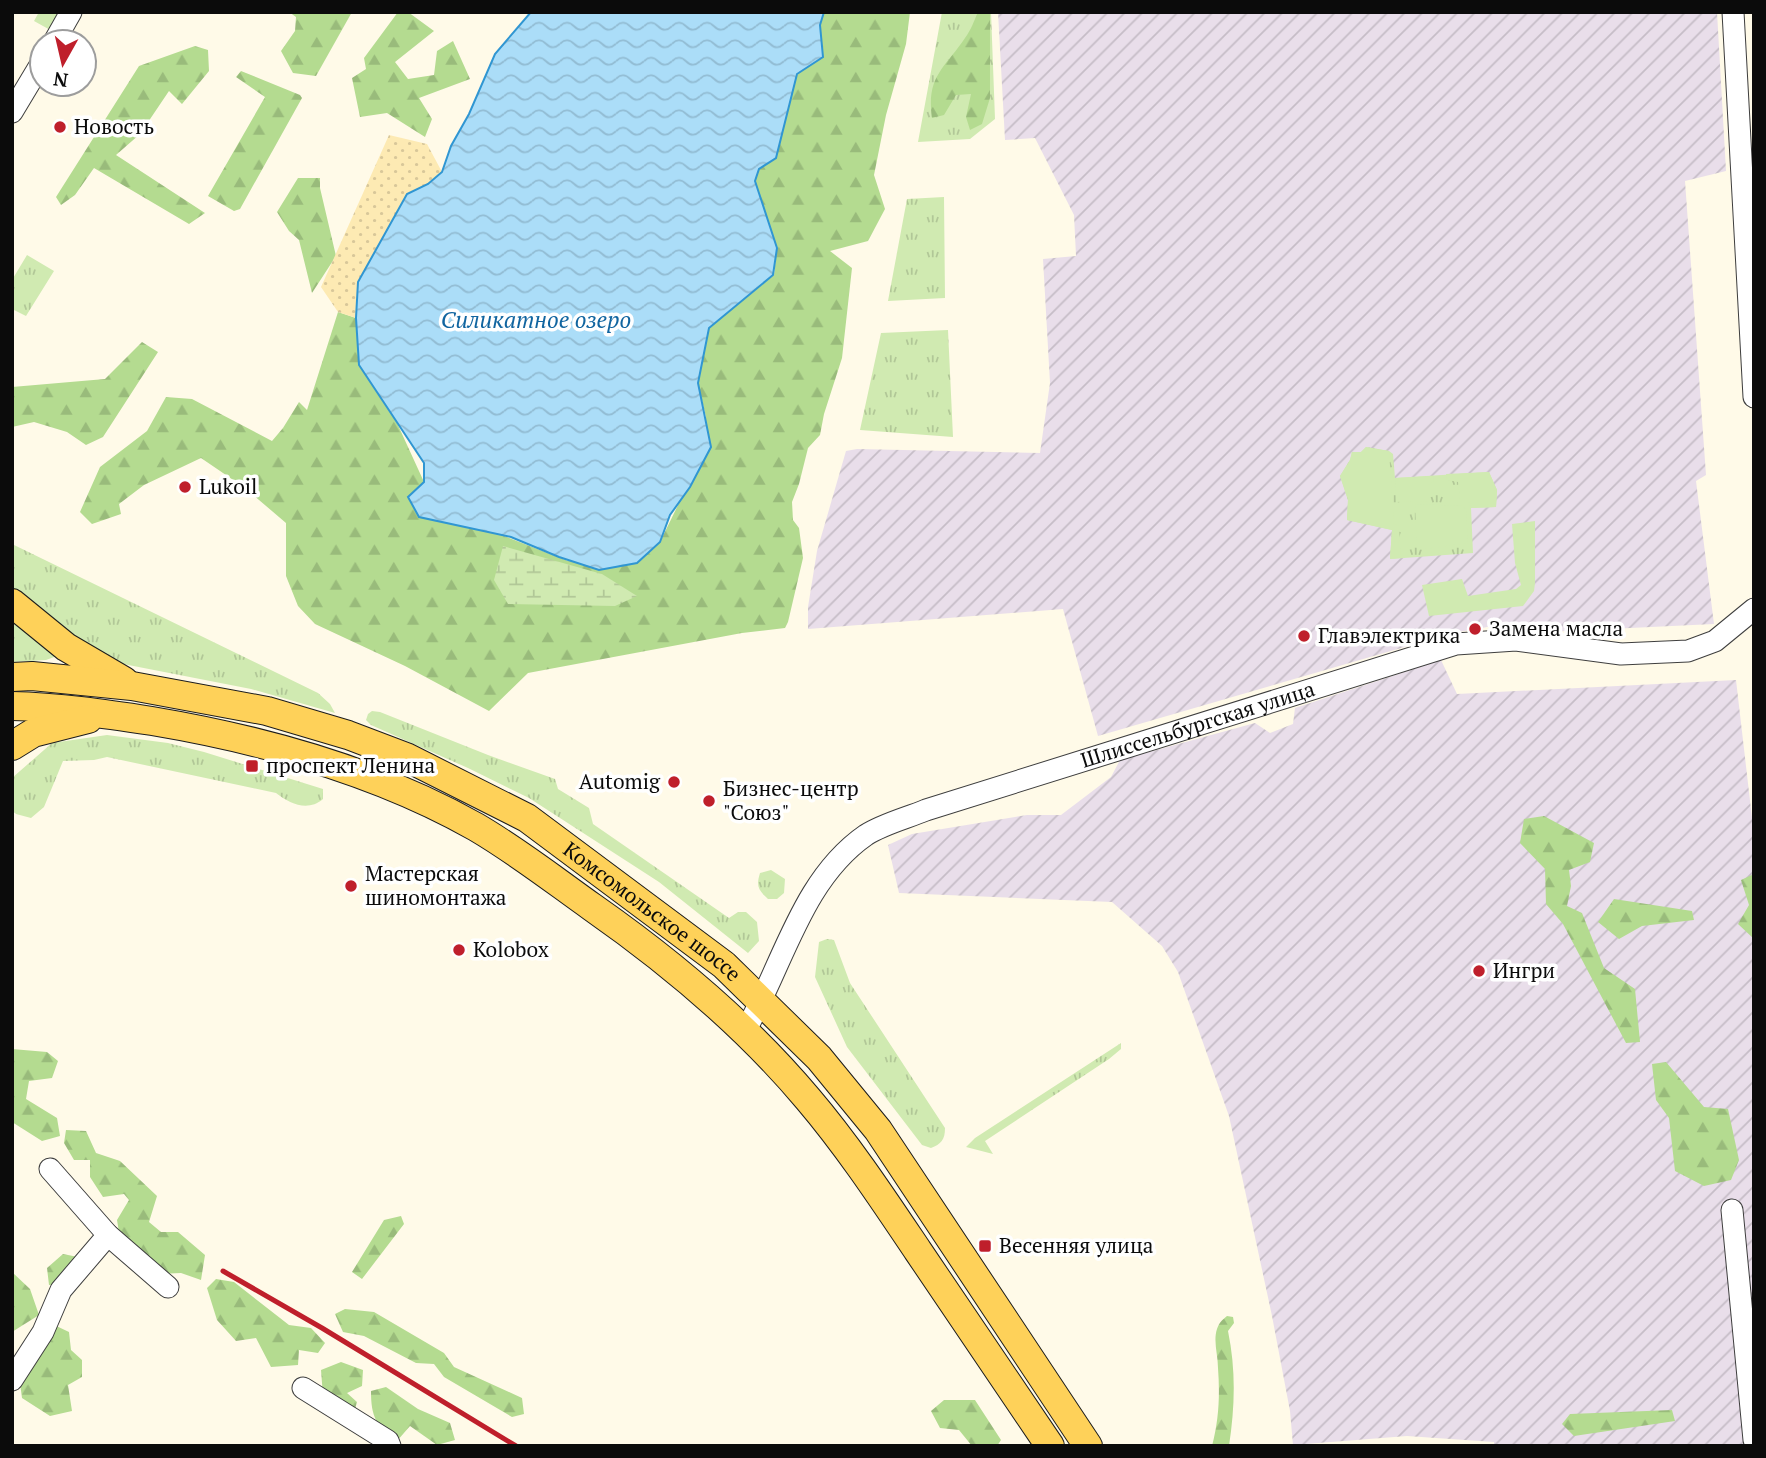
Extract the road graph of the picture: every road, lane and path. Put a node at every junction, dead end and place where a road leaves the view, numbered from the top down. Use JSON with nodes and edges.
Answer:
{"nodes":[{"id":1,"x":71,"y":12,"type":"edge"},
{"id":2,"x":1733,"y":12,"type":"edge"},
{"id":3,"x":62,"y":28,"type":"edge"},
{"id":4,"x":28,"y":85,"type":"edge"},
{"id":5,"x":12,"y":112,"type":"edge"},
{"id":6,"x":1754,"y":397,"type":"edge"},
{"id":7,"x":12,"y":603,"type":"edge"},
{"id":8,"x":1754,"y":609,"type":"edge"},
{"id":9,"x":12,"y":677,"type":"edge"},
{"id":10,"x":132,"y":686,"type":"junction"},
{"id":11,"x":12,"y":706,"type":"edge"},
{"id":12,"x":108,"y":714,"type":"junction"},
{"id":13,"x":12,"y":746,"type":"edge"},
{"id":14,"x":762,"y":1002,"type":"junction"},
{"id":15,"x":745,"y":1031,"type":"junction"},
{"id":16,"x":50,"y":1169,"type":"dead end"},
{"id":17,"x":1732,"y":1210,"type":"dead end"},
{"id":18,"x":108,"y":1235,"type":"junction"},
{"id":19,"x":168,"y":1287,"type":"dead end"},
{"id":20,"x":1748,"y":1326,"type":"edge"},
{"id":21,"x":12,"y":1380,"type":"edge"},
{"id":22,"x":303,"y":1388,"type":"dead end"},
{"id":23,"x":1754,"y":1440,"type":"edge"},
{"id":24,"x":390,"y":1446,"type":"edge"},
{"id":25,"x":1050,"y":1446,"type":"edge"},
{"id":26,"x":1088,"y":1446,"type":"edge"}],
"edges":[{"from":1,"to":3,"type":"street"},
{"from":2,"to":6,"type":"street"},
{"from":4,"to":5,"type":"street"},
{"from":7,"to":10,"type":"main road"},
{"from":8,"to":14,"type":"street","name":"Шлиссельбургская улица"},
{"from":9,"to":10,"type":"main road","name":"Комсомольское шоссе"},
{"from":10,"to":14,"type":"main road","name":"Комсомольское шоссе"},
{"from":11,"to":12,"type":"main road","name":"Комсомольское шоссе"},
{"from":12,"to":13,"type":"main road"},
{"from":12,"to":15,"type":"main road","name":"Комсомольское шоссе"},
{"from":14,"to":15,"type":"street","name":"Шлиссельбургская улица"},
{"from":14,"to":26,"type":"main road","name":"Комсомольское шоссе"},
{"from":15,"to":25,"type":"main road","name":"Комсомольское шоссе"},
{"from":16,"to":18,"type":"street"},
{"from":17,"to":20,"type":"street"},
{"from":18,"to":19,"type":"street"},
{"from":18,"to":21,"type":"street"},
{"from":20,"to":23,"type":"street"},
{"from":22,"to":24,"type":"street"}]}
